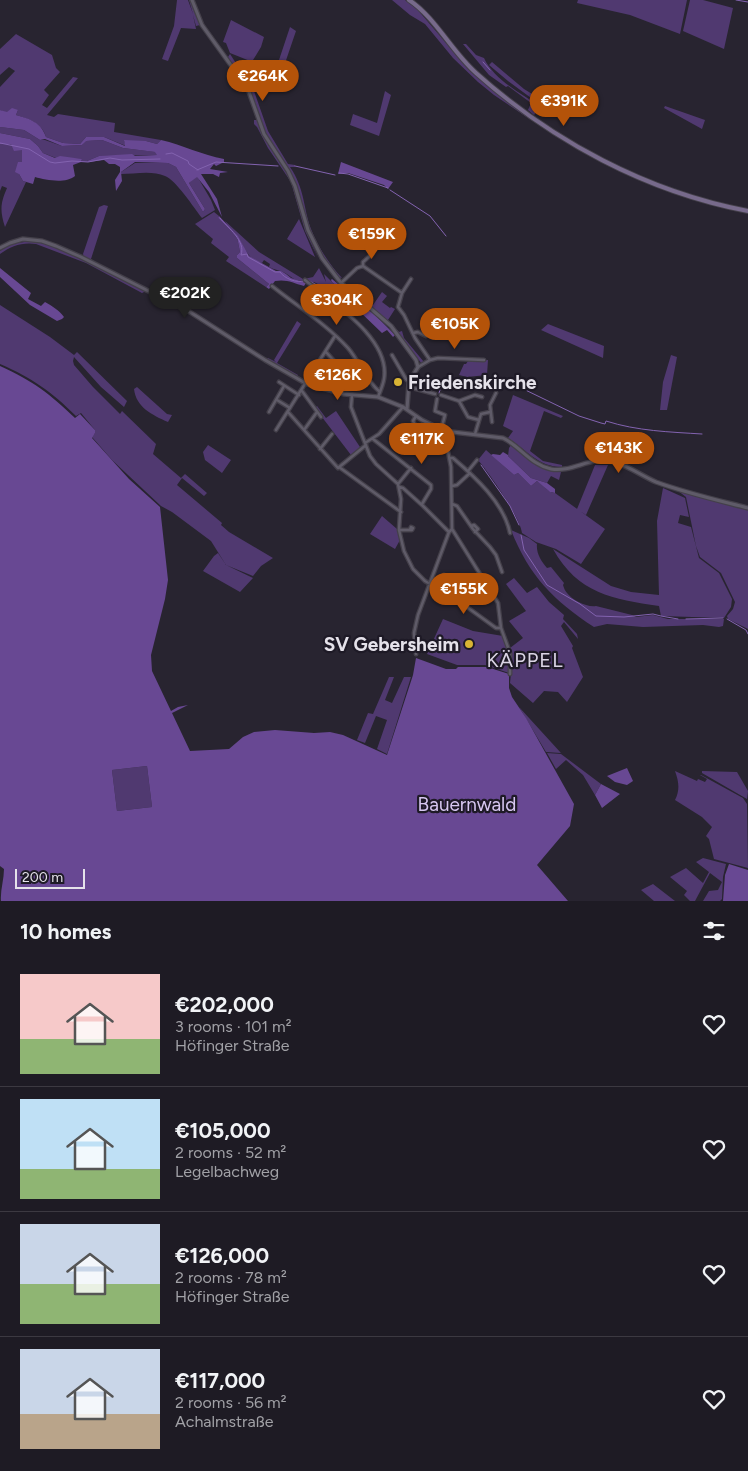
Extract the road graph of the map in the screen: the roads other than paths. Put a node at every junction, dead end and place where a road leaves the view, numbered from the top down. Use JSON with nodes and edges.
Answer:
{"nodes":[{"id":1,"x":192,"y":0,"type":"edge"},
{"id":2,"x":409,"y":0,"type":"edge"},
{"id":3,"x":748,"y":211,"type":"edge"},
{"id":4,"x":0,"y":248,"type":"edge"},
{"id":5,"x":372,"y":254,"type":"dead end"},
{"id":6,"x":363,"y":266,"type":"junction"},
{"id":7,"x":411,"y":279,"type":"dead end"},
{"id":8,"x":306,"y":281,"type":"dead end"},
{"id":9,"x":341,"y":283,"type":"junction"},
{"id":10,"x":272,"y":286,"type":"dead end"},
{"id":11,"x":402,"y":293,"type":"junction"},
{"id":12,"x":413,"y":333,"type":"junction"},
{"id":13,"x":335,"y":336,"type":"junction"},
{"id":14,"x":426,"y":336,"type":"dead end"},
{"id":15,"x":326,"y":352,"type":"junction"},
{"id":16,"x":392,"y":355,"type":"dead end"},
{"id":17,"x":430,"y":360,"type":"junction"},
{"id":18,"x":484,"y":360,"type":"dead end"},
{"id":19,"x":418,"y":367,"type":"junction"},
{"id":20,"x":343,"y":371,"type":"dead end"},
{"id":21,"x":279,"y":382,"type":"dead end"},
{"id":22,"x":409,"y":382,"type":"junction"},
{"id":23,"x":306,"y":384,"type":"junction"},
{"id":24,"x":284,"y":386,"type":"junction"},
{"id":25,"x":409,"y":387,"type":"junction"},
{"id":26,"x":302,"y":391,"type":"junction"},
{"id":27,"x":380,"y":392,"type":"junction"},
{"id":28,"x":496,"y":393,"type":"dead end"},
{"id":29,"x":435,"y":394,"type":"dead end"},
{"id":30,"x":299,"y":395,"type":"junction"},
{"id":31,"x":352,"y":395,"type":"junction"},
{"id":32,"x":441,"y":395,"type":"dead end"},
{"id":33,"x":378,"y":397,"type":"junction"},
{"id":34,"x":482,"y":397,"type":"dead end"},
{"id":35,"x":437,"y":399,"type":"dead end"},
{"id":36,"x":276,"y":400,"type":"junction"},
{"id":37,"x":459,"y":401,"type":"junction"},
{"id":38,"x":290,"y":408,"type":"junction"},
{"id":39,"x":405,"y":408,"type":"junction"},
{"id":40,"x":269,"y":412,"type":"dead end"},
{"id":41,"x":288,"y":412,"type":"junction"},
{"id":42,"x":317,"y":412,"type":"junction"},
{"id":43,"x":490,"y":412,"type":"junction"},
{"id":44,"x":416,"y":416,"type":"junction"},
{"id":45,"x":321,"y":417,"type":"dead end"},
{"id":46,"x":479,"y":420,"type":"junction"},
{"id":47,"x":492,"y":422,"type":"dead end"},
{"id":48,"x":429,"y":424,"type":"junction"},
{"id":49,"x":417,"y":426,"type":"junction"},
{"id":50,"x":435,"y":428,"type":"junction"},
{"id":51,"x":276,"y":430,"type":"dead end"},
{"id":52,"x":304,"y":430,"type":"junction"},
{"id":53,"x":425,"y":430,"type":"junction"},
{"id":54,"x":442,"y":430,"type":"junction"},
{"id":55,"x":332,"y":434,"type":"dead end"},
{"id":56,"x":412,"y":434,"type":"dead end"},
{"id":57,"x":476,"y":434,"type":"junction"},
{"id":58,"x":420,"y":437,"type":"dead end"},
{"id":59,"x":373,"y":439,"type":"junction"},
{"id":60,"x":426,"y":442,"type":"dead end"},
{"id":61,"x":365,"y":444,"type":"junction"},
{"id":62,"x":433,"y":444,"type":"dead end"},
{"id":63,"x":449,"y":448,"type":"junction"},
{"id":64,"x":320,"y":450,"type":"junction"},
{"id":65,"x":451,"y":458,"type":"junction"},
{"id":66,"x":477,"y":460,"type":"dead end"},
{"id":67,"x":339,"y":468,"type":"junction"},
{"id":68,"x":411,"y":468,"type":"junction"},
{"id":69,"x":469,"y":472,"type":"junction"},
{"id":70,"x":399,"y":485,"type":"junction"},
{"id":71,"x":452,"y":486,"type":"junction"},
{"id":72,"x":422,"y":504,"type":"junction"},
{"id":73,"x":452,"y":504,"type":"junction"},
{"id":74,"x":748,"y":508,"type":"edge"},
{"id":75,"x":401,"y":512,"type":"junction"},
{"id":76,"x":452,"y":529,"type":"junction"},
{"id":77,"x":399,"y":530,"type":"junction"},
{"id":78,"x":410,"y":530,"type":"dead end"},
{"id":79,"x":449,"y":532,"type":"junction"},
{"id":80,"x":510,"y":533,"type":"dead end"},
{"id":81,"x":502,"y":572,"type":"dead end"},
{"id":82,"x":444,"y":575,"type":"dead end"},
{"id":83,"x":429,"y":583,"type":"junction"},
{"id":84,"x":460,"y":602,"type":"junction"},
{"id":85,"x":502,"y":628,"type":"junction"},
{"id":86,"x":416,"y":654,"type":"dead end"},
{"id":87,"x":510,"y":674,"type":"dead end"}],
"edges":[{"from":1,"to":9,"type":"street"},
{"from":2,"to":3,"type":"main road"},
{"from":4,"to":23,"type":"street"},
{"from":5,"to":6,"type":"street"},
{"from":6,"to":9,"type":"street"},
{"from":6,"to":11,"type":"street"},
{"from":7,"to":11,"type":"street"},
{"from":8,"to":27,"type":"street"},
{"from":9,"to":19,"type":"street"},
{"from":10,"to":13,"type":"street"},
{"from":11,"to":12,"type":"street"},
{"from":12,"to":14,"type":"street"},
{"from":12,"to":17,"type":"street"},
{"from":13,"to":15,"type":"street"},
{"from":13,"to":27,"type":"street"},
{"from":15,"to":20,"type":"street"},
{"from":15,"to":23,"type":"street"},
{"from":16,"to":22,"type":"street"},
{"from":17,"to":18,"type":"street"},
{"from":17,"to":19,"type":"street"},
{"from":19,"to":22,"type":"street"},
{"from":21,"to":24,"type":"street"},
{"from":22,"to":25,"type":"street"},
{"from":23,"to":26,"type":"street"},
{"from":23,"to":31,"type":"street"},
{"from":24,"to":30,"type":"street"},
{"from":24,"to":36,"type":"street"},
{"from":25,"to":29,"type":"street"},
{"from":25,"to":39,"type":"street"},
{"from":26,"to":30,"type":"street"},
{"from":26,"to":42,"type":"street"},
{"from":27,"to":33,"type":"street"},
{"from":28,"to":43,"type":"street"},
{"from":30,"to":38,"type":"street"},
{"from":31,"to":33,"type":"street"},
{"from":31,"to":61,"type":"street"},
{"from":32,"to":37,"type":"street"},
{"from":33,"to":39,"type":"street"},
{"from":34,"to":37,"type":"street"},
{"from":35,"to":54,"type":"street"},
{"from":36,"to":38,"type":"street"},
{"from":36,"to":40,"type":"street"},
{"from":37,"to":46,"type":"street"},
{"from":38,"to":41,"type":"street"},
{"from":39,"to":44,"type":"street"},
{"from":39,"to":59,"type":"street"},
{"from":41,"to":51,"type":"street"},
{"from":41,"to":52,"type":"street"},
{"from":42,"to":45,"type":"street"},
{"from":42,"to":52,"type":"street"},
{"from":43,"to":46,"type":"street"},
{"from":43,"to":47,"type":"street"},
{"from":44,"to":48,"type":"street"},
{"from":44,"to":49,"type":"street"},
{"from":46,"to":57,"type":"street"},
{"from":48,"to":50,"type":"street"},
{"from":48,"to":53,"type":"street"},
{"from":49,"to":53,"type":"street"},
{"from":49,"to":56,"type":"street"},
{"from":50,"to":54,"type":"street"},
{"from":50,"to":60,"type":"street"},
{"from":52,"to":64,"type":"street"},
{"from":53,"to":58,"type":"street"},
{"from":54,"to":57,"type":"street"},
{"from":54,"to":63,"type":"street"},
{"from":55,"to":64,"type":"street"},
{"from":57,"to":74,"type":"street"},
{"from":59,"to":61,"type":"street"},
{"from":59,"to":68,"type":"street"},
{"from":61,"to":67,"type":"street"},
{"from":61,"to":70,"type":"street"},
{"from":62,"to":63,"type":"street"},
{"from":63,"to":65,"type":"street"},
{"from":64,"to":67,"type":"street"},
{"from":65,"to":69,"type":"street"},
{"from":65,"to":71,"type":"street"},
{"from":66,"to":69,"type":"street"},
{"from":67,"to":75,"type":"street"},
{"from":68,"to":70,"type":"street"},
{"from":68,"to":72,"type":"street"},
{"from":69,"to":71,"type":"street"},
{"from":69,"to":80,"type":"street"},
{"from":70,"to":72,"type":"street"},
{"from":70,"to":75,"type":"street"},
{"from":71,"to":73,"type":"street"},
{"from":72,"to":79,"type":"street"},
{"from":73,"to":76,"type":"street"},
{"from":73,"to":81,"type":"street"},
{"from":75,"to":77,"type":"street"},
{"from":76,"to":79,"type":"street"},
{"from":76,"to":85,"type":"street"},
{"from":77,"to":78,"type":"street"},
{"from":77,"to":83,"type":"street"},
{"from":79,"to":83,"type":"street"},
{"from":82,"to":84,"type":"street"},
{"from":83,"to":84,"type":"street"},
{"from":83,"to":86,"type":"street"},
{"from":84,"to":85,"type":"street"},
{"from":85,"to":87,"type":"street"}]}
